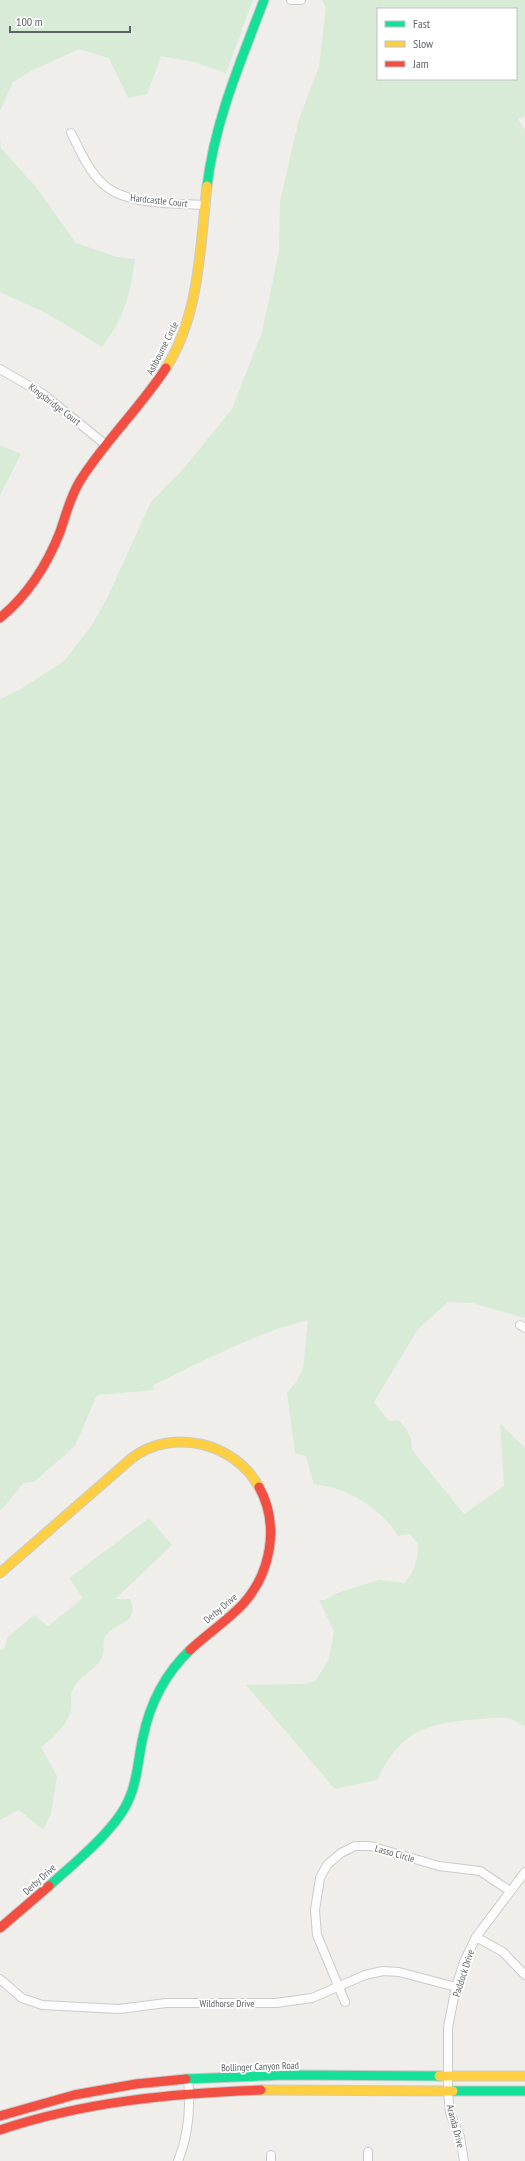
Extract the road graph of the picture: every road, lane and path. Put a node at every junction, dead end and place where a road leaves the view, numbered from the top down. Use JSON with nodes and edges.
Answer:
{"nodes":[{"id":1,"x":264,"y":0,"type":"edge"},
{"id":2,"x":291,"y":0,"type":"edge"},
{"id":3,"x":301,"y":0,"type":"edge"},
{"id":4,"x":71,"y":134,"type":"dead end"},
{"id":5,"x":206,"y":205,"type":"junction"},
{"id":6,"x":0,"y":369,"type":"edge"},
{"id":7,"x":106,"y":445,"type":"junction"},
{"id":8,"x":0,"y":618,"type":"edge"},
{"id":9,"x":0,"y":1573,"type":"edge"},
{"id":10,"x":525,"y":1872,"type":"edge"},
{"id":11,"x":510,"y":1891,"type":"junction"},
{"id":12,"x":0,"y":1928,"type":"edge"},
{"id":13,"x":476,"y":1937,"type":"junction"},
{"id":14,"x":525,"y":1975,"type":"edge"},
{"id":15,"x":0,"y":1979,"type":"edge"},
{"id":16,"x":340,"y":1987,"type":"junction"},
{"id":17,"x":456,"y":1987,"type":"junction"},
{"id":18,"x":345,"y":2002,"type":"dead end"},
{"id":19,"x":448,"y":2075,"type":"junction"},
{"id":20,"x":525,"y":2076,"type":"edge"},
{"id":21,"x":188,"y":2079,"type":"junction"},
{"id":22,"x":525,"y":2091,"type":"edge"},
{"id":23,"x":448,"y":2092,"type":"junction"},
{"id":24,"x":189,"y":2093,"type":"junction"},
{"id":25,"x":0,"y":2116,"type":"edge"},
{"id":26,"x":0,"y":2130,"type":"edge"},
{"id":27,"x":368,"y":2152,"type":"dead end"},
{"id":28,"x":178,"y":2161,"type":"edge"},
{"id":29,"x":368,"y":2161,"type":"edge"},
{"id":30,"x":464,"y":2161,"type":"edge"}],
"edges":[{"from":1,"to":5,"type":"street","name":"Ashbourne Circle"},
{"from":2,"to":3,"type":"street"},
{"from":4,"to":5,"type":"street","name":"Hardcastle Court"},
{"from":5,"to":7,"type":"street","name":"Ashbourne Circle"},
{"from":6,"to":7,"type":"street","name":"Kingsbridge Court"},
{"from":7,"to":8,"type":"street","name":"Ashbourne Circle"},
{"from":9,"to":12,"type":"street","name":"Derby Drive"},
{"from":10,"to":11,"type":"street","name":"Paddock Drive"},
{"from":11,"to":13,"type":"street","name":"Paddock Drive"},
{"from":11,"to":16,"type":"street","name":"Lasso Circle"},
{"from":13,"to":14,"type":"street"},
{"from":13,"to":17,"type":"street","name":"Paddock Drive"},
{"from":15,"to":16,"type":"street","name":"Wildhorse Drive"},
{"from":16,"to":17,"type":"street","name":"Wildhorse Drive"},
{"from":16,"to":18,"type":"street","name":"Lasso Circle"},
{"from":17,"to":19,"type":"street","name":"Paddock Drive"},
{"from":19,"to":20,"type":"street","name":"Bollinger Canyon Road"},
{"from":19,"to":21,"type":"street","name":"Bollinger Canyon Road"},
{"from":19,"to":23,"type":"street","name":"Paddock Drive"},
{"from":21,"to":24,"type":"street"},
{"from":21,"to":25,"type":"street","name":"Bollinger Canyon Road"},
{"from":22,"to":23,"type":"street"},
{"from":23,"to":24,"type":"street"},
{"from":23,"to":30,"type":"street","name":"Aranda Drive"},
{"from":24,"to":26,"type":"street"},
{"from":24,"to":28,"type":"street"},
{"from":27,"to":29,"type":"street"}]}
